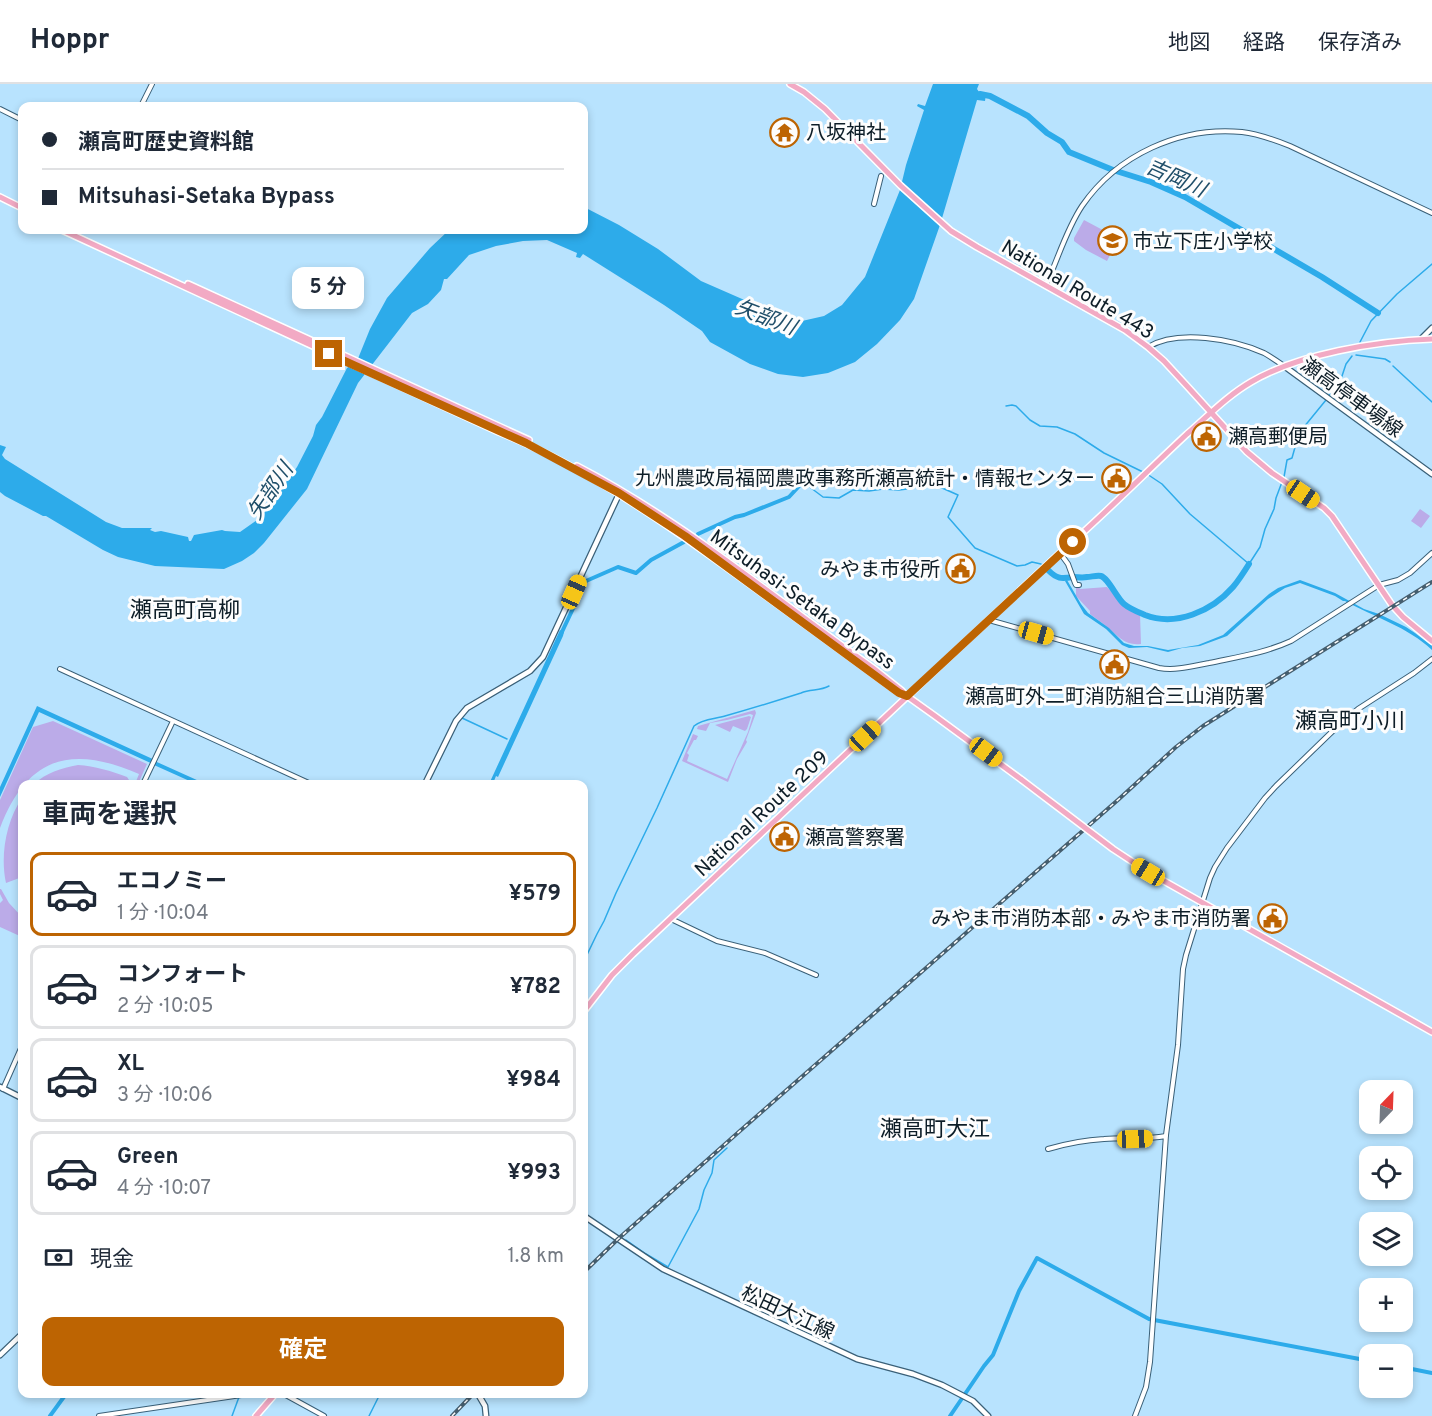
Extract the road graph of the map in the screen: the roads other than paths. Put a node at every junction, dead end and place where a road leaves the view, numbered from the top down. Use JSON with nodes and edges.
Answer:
{"nodes":[{"id":1,"x":152,"y":84,"type":"edge"},
{"id":2,"x":790,"y":84,"type":"edge"},
{"id":3,"x":143,"y":102,"type":"edge"},
{"id":4,"x":0,"y":109,"type":"edge"},
{"id":5,"x":18,"y":118,"type":"edge"},
{"id":6,"x":883,"y":173,"type":"junction"},
{"id":7,"x":0,"y":199,"type":"edge"},
{"id":8,"x":874,"y":204,"type":"dead end"},
{"id":9,"x":18,"y":207,"type":"edge"},
{"id":10,"x":1432,"y":213,"type":"edge"},
{"id":11,"x":71,"y":234,"type":"edge"},
{"id":12,"x":78,"y":234,"type":"edge"},
{"id":13,"x":1046,"y":285,"type":"junction"},
{"id":14,"x":1432,"y":328,"type":"edge"},
{"id":15,"x":1420,"y":339,"type":"junction"},
{"id":16,"x":1432,"y":339,"type":"edge"},
{"id":17,"x":1148,"y":347,"type":"junction"},
{"id":18,"x":331,"y":352,"type":"junction"},
{"id":19,"x":1284,"y":366,"type":"junction"},
{"id":20,"x":1210,"y":412,"type":"junction"},
{"id":21,"x":1432,"y":474,"type":"edge"},
{"id":22,"x":620,"y":492,"type":"junction"},
{"id":23,"x":1060,"y":553,"type":"junction"},
{"id":24,"x":1432,"y":553,"type":"edge"},
{"id":25,"x":1079,"y":585,"type":"dead end"},
{"id":26,"x":1379,"y":585,"type":"junction"},
{"id":27,"x":989,"y":620,"type":"junction"},
{"id":28,"x":1432,"y":641,"type":"edge"},
{"id":29,"x":1432,"y":659,"type":"edge"},
{"id":30,"x":60,"y":669,"type":"dead end"},
{"id":31,"x":907,"y":696,"type":"junction"},
{"id":32,"x":173,"y":721,"type":"junction"},
{"id":33,"x":145,"y":780,"type":"edge"},
{"id":34,"x":302,"y":780,"type":"edge"},
{"id":35,"x":427,"y":780,"type":"edge"},
{"id":36,"x":1202,"y":903,"type":"junction"},
{"id":37,"x":671,"y":919,"type":"junction"},
{"id":38,"x":816,"y":975,"type":"dead end"},
{"id":39,"x":588,"y":1006,"type":"edge"},
{"id":40,"x":1432,"y":1032,"type":"edge"},
{"id":41,"x":18,"y":1054,"type":"edge"},
{"id":42,"x":1,"y":1088,"type":"edge"},
{"id":43,"x":18,"y":1096,"type":"edge"},
{"id":44,"x":1166,"y":1136,"type":"junction"},
{"id":45,"x":1048,"y":1149,"type":"dead end"},
{"id":46,"x":588,"y":1219,"type":"edge"},
{"id":47,"x":18,"y":1338,"type":"edge"},
{"id":48,"x":0,"y":1355,"type":"edge"},
{"id":49,"x":221,"y":1398,"type":"edge"},
{"id":50,"x":272,"y":1398,"type":"edge"},
{"id":51,"x":291,"y":1398,"type":"edge"},
{"id":52,"x":480,"y":1398,"type":"edge"},
{"id":53,"x":99,"y":1416,"type":"edge"},
{"id":54,"x":256,"y":1416,"type":"edge"},
{"id":55,"x":324,"y":1416,"type":"edge"},
{"id":56,"x":486,"y":1416,"type":"edge"},
{"id":57,"x":988,"y":1416,"type":"edge"},
{"id":58,"x":1135,"y":1416,"type":"edge"}],
"edges":[{"from":1,"to":3,"type":"street"},
{"from":2,"to":6,"type":"highway","name":"National Route 443"},
{"from":4,"to":5,"type":"street"},
{"from":6,"to":8,"type":"street"},
{"from":6,"to":13,"type":"highway","name":"National Route 443"},
{"from":7,"to":9,"type":"highway"},
{"from":10,"to":13,"type":"street"},
{"from":11,"to":18,"type":"highway","name":"Mitsuhasi-Setaka Bypass"},
{"from":12,"to":18,"type":"highway","name":"Mitsuhasi-Setaka Bypass"},
{"from":13,"to":17,"type":"highway","name":"National Route 443"},
{"from":14,"to":15,"type":"main road"},
{"from":15,"to":16,"type":"highway","name":"National Route 209"},
{"from":15,"to":19,"type":"highway","name":"National Route 209"},
{"from":17,"to":19,"type":"street"},
{"from":17,"to":20,"type":"highway","name":"National Route 443"},
{"from":18,"to":22,"type":"highway","name":"Mitsuhasi-Setaka Bypass"},
{"from":19,"to":20,"type":"highway","name":"National Route 209"},
{"from":19,"to":21,"type":"main road","name":"瀬高停車場線"},
{"from":20,"to":23,"type":"highway","name":"National Route 209"},
{"from":20,"to":26,"type":"highway","name":"National Route 443"},
{"from":22,"to":31,"type":"highway","name":"Mitsuhasi-Setaka Bypass"},
{"from":22,"to":35,"type":"main road"},
{"from":23,"to":25,"type":"street"},
{"from":23,"to":27,"type":"highway","name":"National Route 209"},
{"from":24,"to":26,"type":"street"},
{"from":26,"to":27,"type":"street"},
{"from":26,"to":28,"type":"highway","name":"National Route 443"},
{"from":27,"to":31,"type":"highway","name":"National Route 209"},
{"from":29,"to":36,"type":"street"},
{"from":30,"to":32,"type":"street"},
{"from":31,"to":36,"type":"highway","bridge":true},
{"from":31,"to":37,"type":"highway","name":"National Route 209"},
{"from":32,"to":33,"type":"street"},
{"from":32,"to":34,"type":"street"},
{"from":36,"to":40,"type":"highway"},
{"from":36,"to":44,"type":"street"},
{"from":37,"to":38,"type":"street"},
{"from":37,"to":39,"type":"highway","name":"National Route 209"},
{"from":41,"to":42,"type":"street"},
{"from":42,"to":43,"type":"main road"},
{"from":44,"to":45,"type":"street"},
{"from":44,"to":58,"type":"street"},
{"from":46,"to":57,"type":"main road","name":"松田大江線"},
{"from":47,"to":48,"type":"main road"},
{"from":49,"to":53,"type":"street"},
{"from":50,"to":54,"type":"highway"},
{"from":51,"to":55,"type":"street"},
{"from":52,"to":56,"type":"main road"}]}
